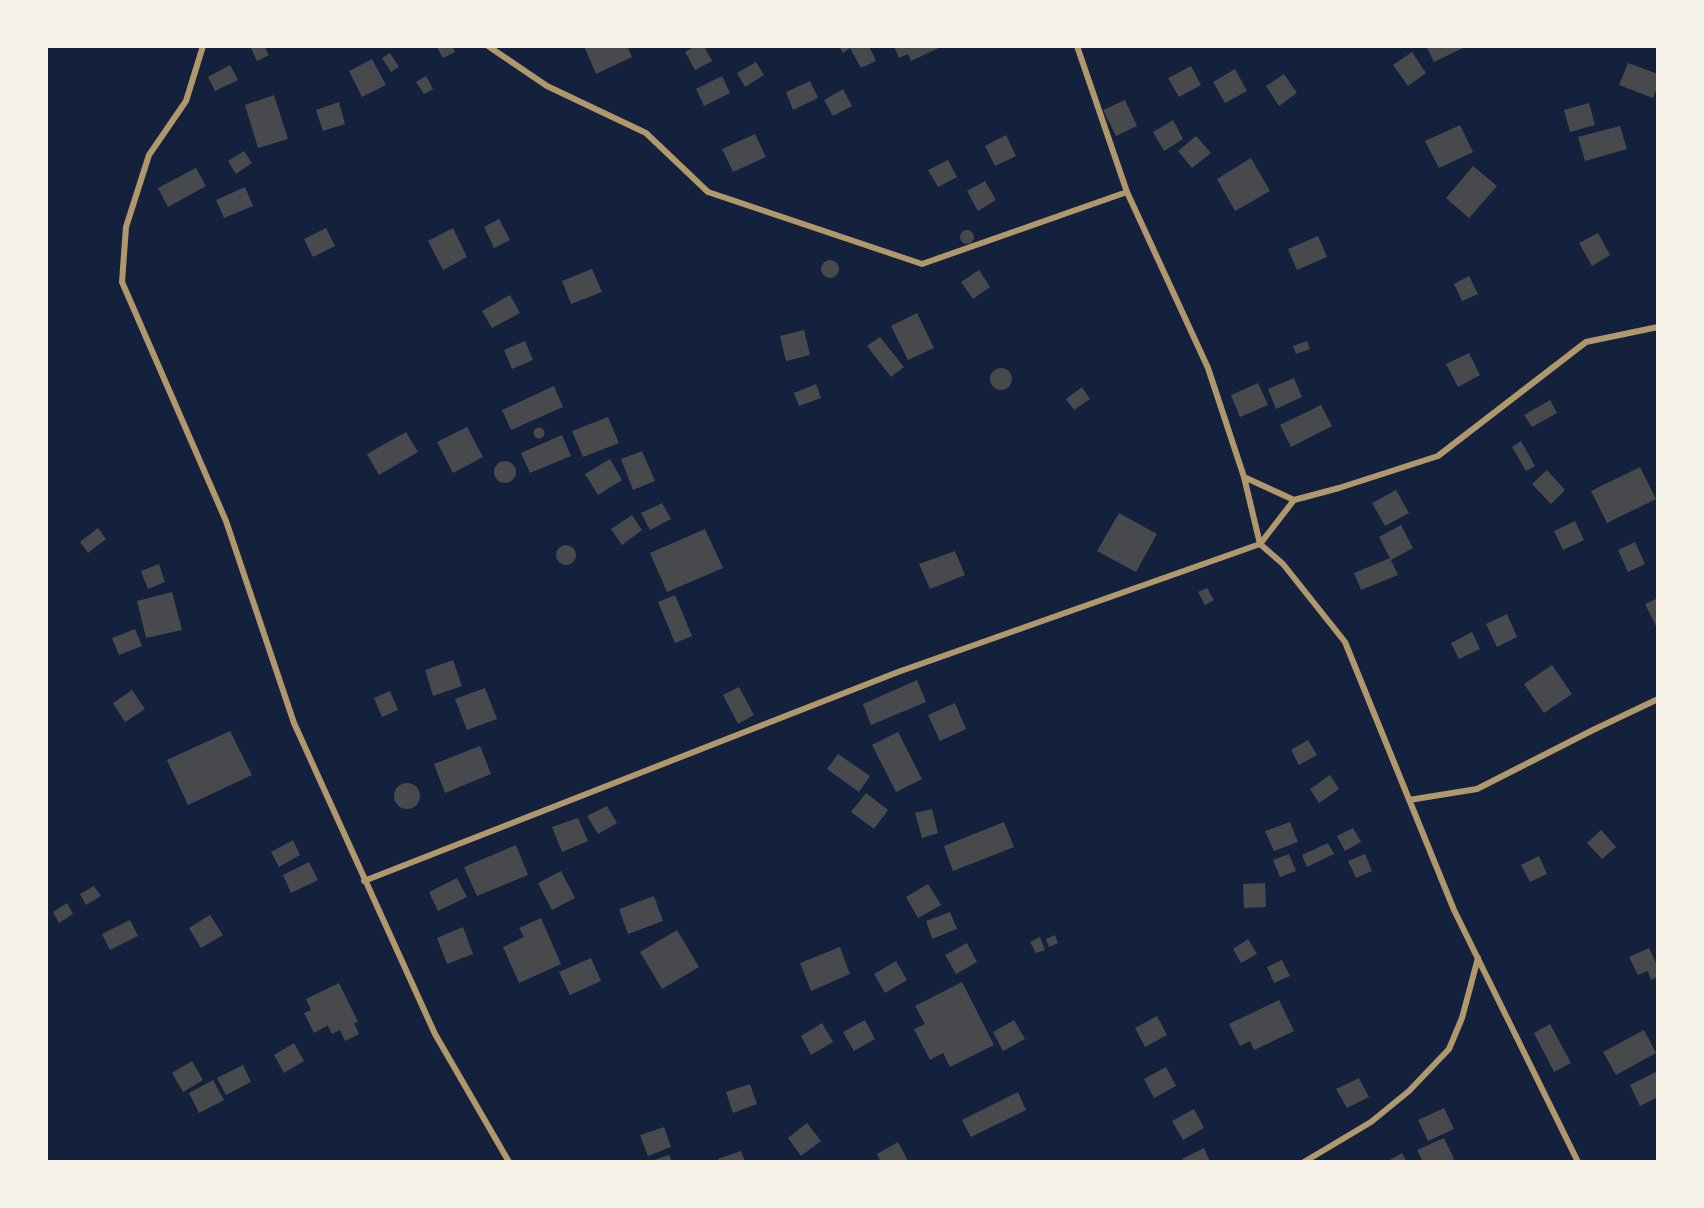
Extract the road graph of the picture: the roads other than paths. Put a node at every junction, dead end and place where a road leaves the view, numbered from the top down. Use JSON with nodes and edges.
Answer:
{"nodes":[{"id":1,"x":203,"y":46,"type":"edge"},
{"id":2,"x":488,"y":46,"type":"edge"},
{"id":3,"x":1077,"y":46,"type":"edge"},
{"id":4,"x":1127,"y":192,"type":"junction"},
{"id":5,"x":1658,"y":327,"type":"edge"},
{"id":6,"x":1244,"y":477,"type":"junction"},
{"id":7,"x":1293,"y":500,"type":"junction"},
{"id":8,"x":1260,"y":544,"type":"junction"},
{"id":9,"x":1658,"y":699,"type":"edge"},
{"id":10,"x":1409,"y":800,"type":"junction"},
{"id":11,"x":364,"y":881,"type":"junction"},
{"id":12,"x":1478,"y":958,"type":"junction"},
{"id":13,"x":509,"y":1161,"type":"edge"},
{"id":14,"x":1304,"y":1161,"type":"edge"},
{"id":15,"x":1578,"y":1161,"type":"edge"}],
"edges":[{"from":1,"to":11,"type":"street"},
{"from":2,"to":4,"type":"street"},
{"from":3,"to":4,"type":"street"},
{"from":4,"to":6,"type":"street"},
{"from":5,"to":7,"type":"street"},
{"from":6,"to":7,"type":"street"},
{"from":6,"to":8,"type":"street"},
{"from":7,"to":8,"type":"street"},
{"from":8,"to":10,"type":"street"},
{"from":8,"to":11,"type":"street"},
{"from":9,"to":10,"type":"street"},
{"from":10,"to":12,"type":"street"},
{"from":11,"to":13,"type":"street"},
{"from":12,"to":14,"type":"street"},
{"from":12,"to":15,"type":"street"}]}
